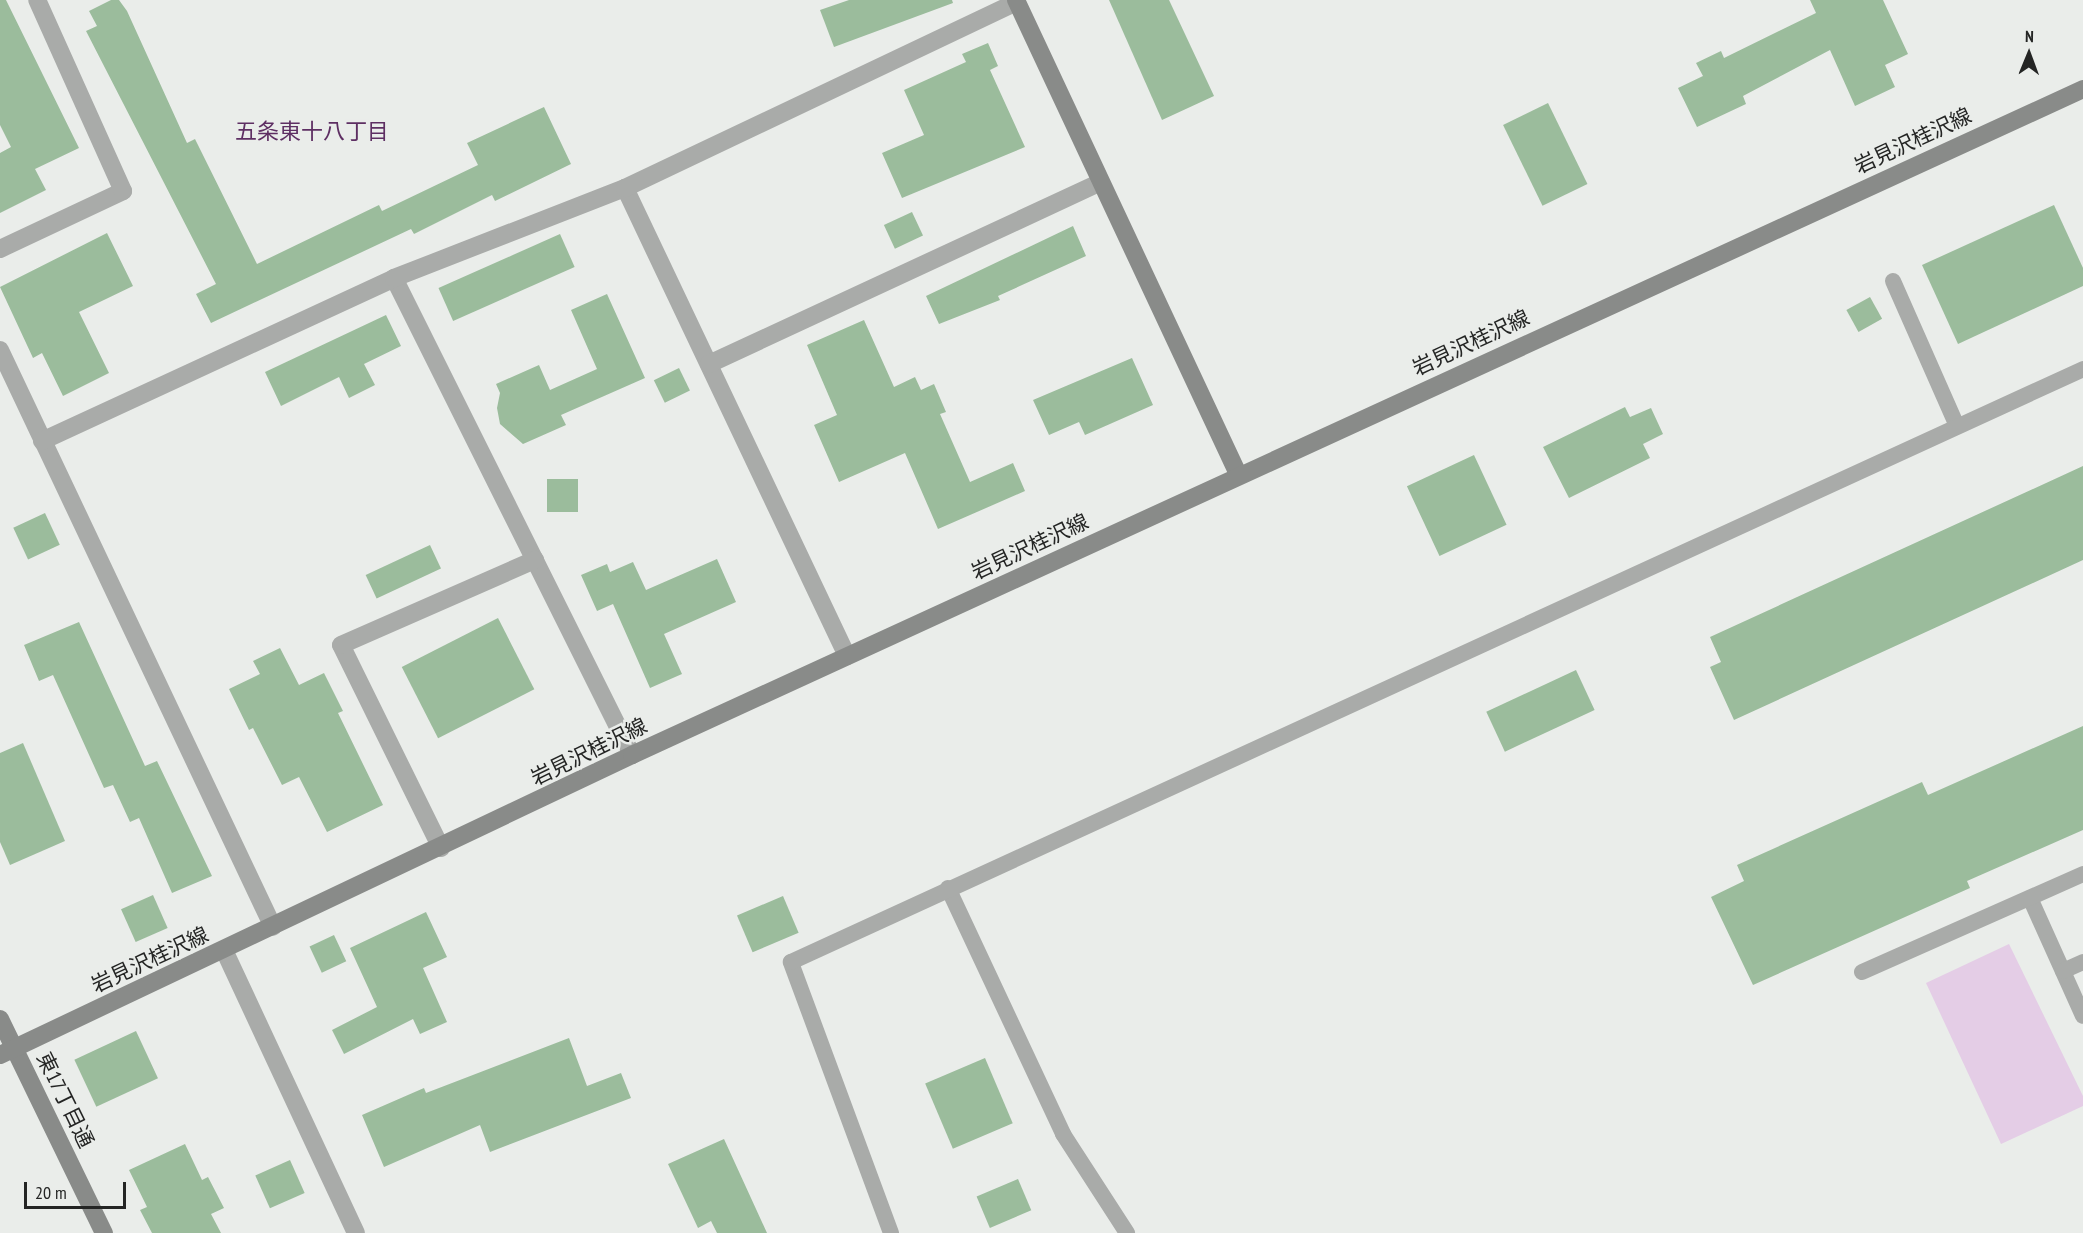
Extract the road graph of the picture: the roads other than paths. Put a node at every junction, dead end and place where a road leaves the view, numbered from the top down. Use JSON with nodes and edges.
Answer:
{"nodes":[{"id":1,"x":37,"y":0,"type":"edge"},
{"id":2,"x":1017,"y":1,"type":"edge"},
{"id":3,"x":2083,"y":88,"type":"edge"},
{"id":4,"x":1099,"y":183,"type":"junction"},
{"id":5,"x":625,"y":188,"type":"junction"},
{"id":6,"x":0,"y":249,"type":"edge"},
{"id":7,"x":394,"y":278,"type":"junction"},
{"id":8,"x":1893,"y":281,"type":"dead end"},
{"id":9,"x":0,"y":350,"type":"edge"},
{"id":10,"x":709,"y":364,"type":"junction"},
{"id":11,"x":2083,"y":369,"type":"edge"},
{"id":12,"x":1957,"y":426,"type":"junction"},
{"id":13,"x":42,"y":441,"type":"junction"},
{"id":14,"x":1238,"y":474,"type":"junction"},
{"id":15,"x":535,"y":560,"type":"junction"},
{"id":16,"x":847,"y":656,"type":"junction"},
{"id":17,"x":632,"y":755,"type":"junction"},
{"id":18,"x":441,"y":848,"type":"junction"},
{"id":19,"x":2083,"y":874,"type":"edge"},
{"id":20,"x":948,"y":888,"type":"junction"},
{"id":21,"x":2030,"y":898,"type":"junction"},
{"id":22,"x":273,"y":927,"type":"junction"},
{"id":23,"x":224,"y":950,"type":"junction"},
{"id":24,"x":2083,"y":962,"type":"edge"},
{"id":25,"x":2063,"y":971,"type":"junction"},
{"id":26,"x":1862,"y":972,"type":"dead end"},
{"id":27,"x":2083,"y":1016,"type":"edge"},
{"id":28,"x":0,"y":1019,"type":"edge"},
{"id":29,"x":7,"y":1052,"type":"edge"},
{"id":30,"x":104,"y":1233,"type":"edge"},
{"id":31,"x":356,"y":1233,"type":"edge"},
{"id":32,"x":891,"y":1233,"type":"edge"},
{"id":33,"x":1127,"y":1233,"type":"edge"}],
"edges":[{"from":1,"to":6,"type":"street"},
{"from":2,"to":4,"type":"main road"},
{"from":2,"to":5,"type":"street"},
{"from":3,"to":14,"type":"main road","name":"岩見沢桂沢線"},
{"from":4,"to":10,"type":"street"},
{"from":4,"to":14,"type":"main road"},
{"from":5,"to":7,"type":"street"},
{"from":5,"to":10,"type":"street"},
{"from":7,"to":13,"type":"street"},
{"from":7,"to":15,"type":"street"},
{"from":8,"to":12,"type":"lane"},
{"from":9,"to":13,"type":"street"},
{"from":10,"to":16,"type":"street"},
{"from":11,"to":12,"type":"lane"},
{"from":12,"to":20,"type":"lane"},
{"from":13,"to":22,"type":"street"},
{"from":14,"to":16,"type":"main road","name":"岩見沢桂沢線"},
{"from":15,"to":17,"type":"street"},
{"from":15,"to":18,"type":"street"},
{"from":16,"to":17,"type":"main road","name":"岩見沢桂沢線"},
{"from":17,"to":18,"type":"main road","name":"岩見沢桂沢線"},
{"from":18,"to":22,"type":"main road","name":"岩見沢桂沢線"},
{"from":19,"to":21,"type":"lane"},
{"from":20,"to":32,"type":"lane"},
{"from":20,"to":33,"type":"lane"},
{"from":21,"to":25,"type":"lane"},
{"from":21,"to":26,"type":"lane"},
{"from":22,"to":23,"type":"main road","name":"岩見沢桂沢線"},
{"from":23,"to":29,"type":"main road","name":"岩見沢桂沢線"},
{"from":23,"to":31,"type":"street"},
{"from":24,"to":25,"type":"lane"},
{"from":25,"to":27,"type":"lane"},
{"from":28,"to":29,"type":"main road","name":"東17丁目通"},
{"from":29,"to":30,"type":"main road","name":"東17丁目通"}]}
